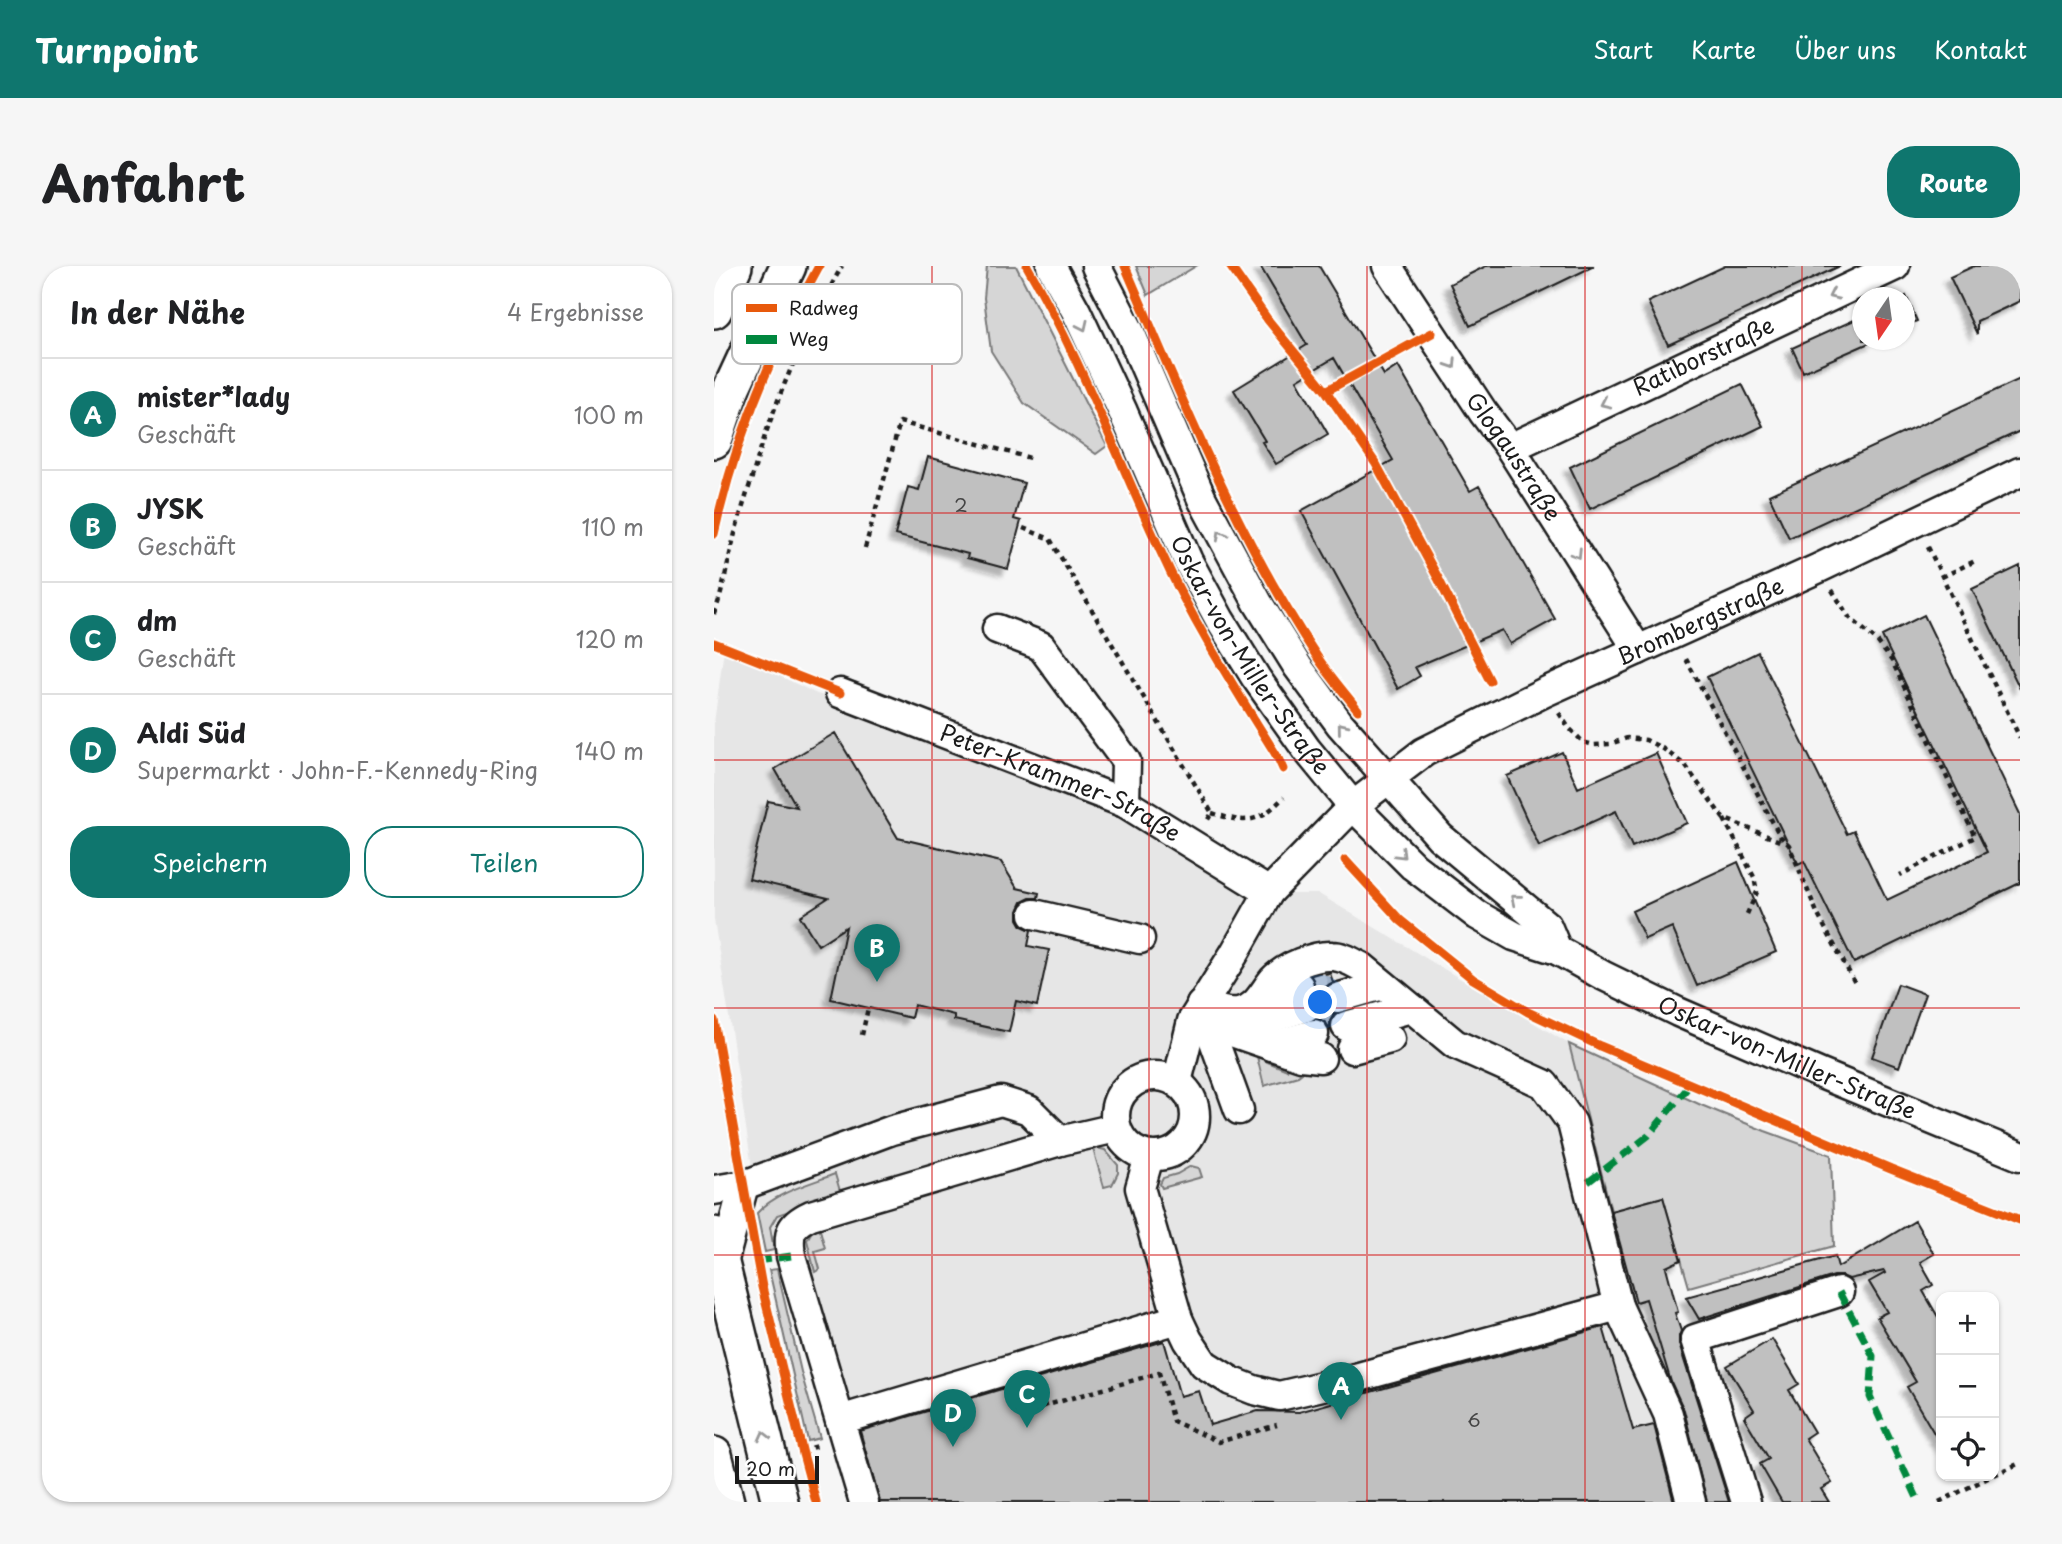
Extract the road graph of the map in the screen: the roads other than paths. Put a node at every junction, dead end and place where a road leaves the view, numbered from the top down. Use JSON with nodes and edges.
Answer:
{"nodes":[{"id":1,"x":734,"y":266,"type":"edge"},
{"id":2,"x":788,"y":266,"type":"edge"},
{"id":3,"x":1051,"y":266,"type":"edge"},
{"id":4,"x":1096,"y":266,"type":"edge"},
{"id":5,"x":1895,"y":266,"type":"edge"},
{"id":6,"x":1400,"y":270,"type":"edge"},
{"id":7,"x":780,"y":284,"type":"edge"},
{"id":8,"x":714,"y":310,"type":"edge"},
{"id":9,"x":743,"y":364,"type":"edge"},
{"id":10,"x":714,"y":440,"type":"edge"},
{"id":11,"x":1510,"y":448,"type":"junction"},
{"id":12,"x":2020,"y":472,"type":"edge"},
{"id":13,"x":997,"y":629,"type":"dead end"},
{"id":14,"x":1638,"y":650,"type":"junction"},
{"id":15,"x":840,"y":693,"type":"dead end"},
{"id":16,"x":1387,"y":779,"type":"junction"},
{"id":17,"x":1125,"y":803,"type":"junction"},
{"id":18,"x":1353,"y":806,"type":"junction"},
{"id":19,"x":1269,"y":892,"type":"junction"},
{"id":20,"x":1034,"y":914,"type":"dead end"},
{"id":21,"x":1140,"y":939,"type":"dead end"},
{"id":22,"x":1557,"y":950,"type":"junction"},
{"id":23,"x":1372,"y":976,"type":"junction"},
{"id":24,"x":1334,"y":987,"type":"tunnel mouth"},
{"id":25,"x":1295,"y":1003,"type":"tunnel mouth"},
{"id":26,"x":1202,"y":1005,"type":"junction"},
{"id":27,"x":1411,"y":1008,"type":"junction"},
{"id":28,"x":1221,"y":1033,"type":"junction"},
{"id":29,"x":1390,"y":1039,"type":"dead end"},
{"id":30,"x":1317,"y":1046,"type":"dead end"},
{"id":31,"x":1177,"y":1082,"type":"junction"},
{"id":32,"x":1240,"y":1110,"type":"dead end"},
{"id":33,"x":1116,"y":1128,"type":"junction"},
{"id":34,"x":1060,"y":1141,"type":"junction"},
{"id":35,"x":2020,"y":1156,"type":"edge"},
{"id":36,"x":1149,"y":1157,"type":"junction"},
{"id":37,"x":744,"y":1185,"type":"junction"},
{"id":38,"x":714,"y":1190,"type":"edge"},
{"id":39,"x":714,"y":1235,"type":"edge"},
{"id":40,"x":721,"y":1270,"type":"junction"},
{"id":41,"x":1839,"y":1292,"type":"dead end"},
{"id":42,"x":1618,"y":1306,"type":"junction"},
{"id":43,"x":1178,"y":1319,"type":"junction"},
{"id":44,"x":840,"y":1420,"type":"junction"},
{"id":45,"x":714,"y":1455,"type":"edge"},
{"id":46,"x":726,"y":1502,"type":"edge"},
{"id":47,"x":780,"y":1502,"type":"edge"},
{"id":48,"x":864,"y":1502,"type":"edge"},
{"id":49,"x":1691,"y":1502,"type":"edge"},
{"id":50,"x":1746,"y":1502,"type":"edge"}],
"edges":[{"from":1,"to":8,"type":"main road"},
{"from":2,"to":7,"type":"main road"},
{"from":3,"to":18,"type":"street","name":"Oskar-von-Miller-Straße","one_way":true},
{"from":16,"to":4,"type":"street","name":"Oskar-von-Miller-Straße","one_way":true},
{"from":5,"to":11,"type":"street","name":"Ratiborstraße","one_way":true},
{"from":6,"to":11,"type":"street","name":"Glogaustraße","one_way":true},
{"from":9,"to":10,"type":"main road"},
{"from":11,"to":14,"type":"street","name":"Glogaustraße","one_way":true},
{"from":12,"to":14,"type":"street","name":"Brombergstraße"},
{"from":13,"to":17,"type":"street"},
{"from":14,"to":16,"type":"street","name":"Brombergstraße"},
{"from":15,"to":17,"type":"street","name":"Peter-Krammer-Straße"},
{"from":16,"to":18,"type":"street"},
{"from":22,"to":16,"type":"street","name":"Oskar-von-Miller-Straße","one_way":true},
{"from":17,"to":19,"type":"street","name":"Peter-Krammer-Straße"},
{"from":18,"to":19,"type":"street"},
{"from":18,"to":22,"type":"street","name":"Oskar-von-Miller-Straße","one_way":true},
{"from":19,"to":26,"type":"street"},
{"from":20,"to":21,"type":"street"},
{"from":22,"to":35,"type":"street","name":"Oskar-von-Miller-Straße"},
{"from":23,"to":24,"type":"street"},
{"from":23,"to":26,"type":"street"},
{"from":23,"to":27,"type":"street"},
{"from":25,"to":28,"type":"street"},
{"from":26,"to":28,"type":"street"},
{"from":26,"to":31,"type":"street"},
{"from":27,"to":29,"type":"street"},
{"from":27,"to":42,"type":"street"},
{"from":28,"to":30,"type":"street"},
{"from":28,"to":32,"type":"street"},
{"from":31,"to":33,"type":"street"},
{"from":31,"to":36,"type":"street"},
{"from":33,"to":34,"type":"street"},
{"from":33,"to":36,"type":"street"},
{"from":34,"to":37,"type":"street"},
{"from":34,"to":44,"type":"street"},
{"from":36,"to":43,"type":"street"},
{"from":37,"to":38,"type":"street"},
{"from":37,"to":40,"type":"street"},
{"from":39,"to":40,"type":"main road"},
{"from":47,"to":40,"type":"main road","one_way":true},
{"from":41,"to":50,"type":"street"},
{"from":42,"to":43,"type":"street"},
{"from":42,"to":49,"type":"street"},
{"from":43,"to":44,"type":"street"},
{"from":44,"to":48,"type":"street"},
{"from":45,"to":46,"type":"main road"}]}
